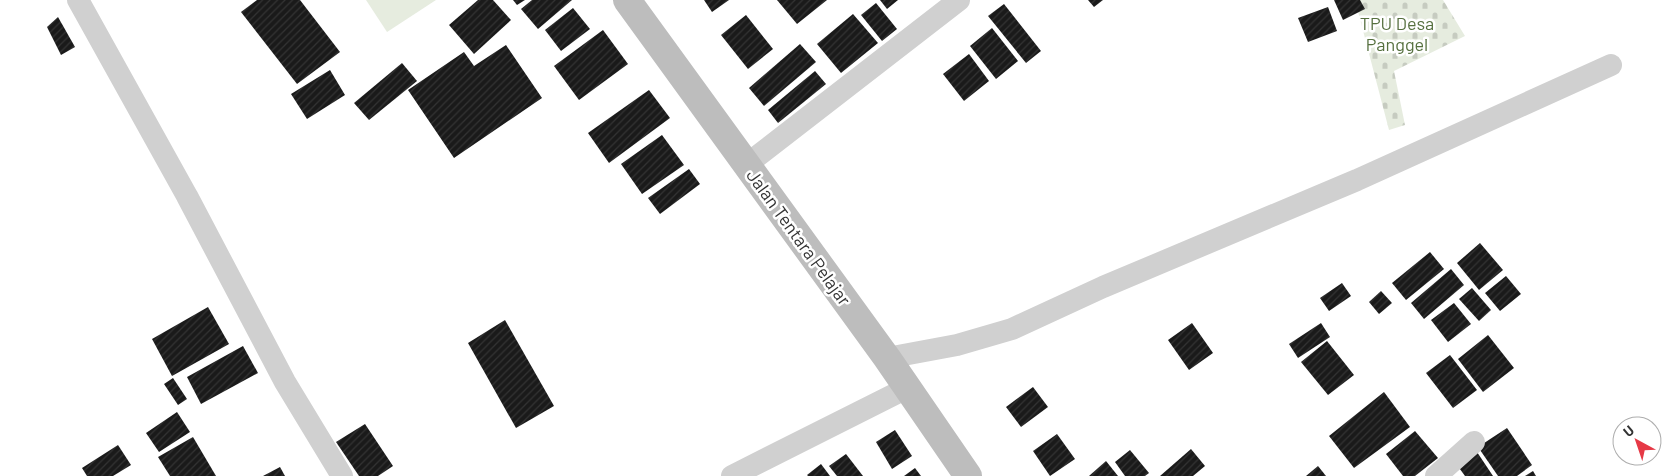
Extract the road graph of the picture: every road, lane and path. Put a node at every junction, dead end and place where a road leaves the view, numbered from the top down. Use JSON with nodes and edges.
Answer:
{"nodes":[{"id":1,"x":78,"y":0,"type":"edge"},
{"id":2,"x":627,"y":0,"type":"edge"},
{"id":3,"x":959,"y":0,"type":"edge"},
{"id":4,"x":1611,"y":65,"type":"dead end"},
{"id":5,"x":746,"y":165,"type":"junction"},
{"id":6,"x":887,"y":358,"type":"junction"},
{"id":7,"x":907,"y":388,"type":"junction"},
{"id":8,"x":1474,"y":442,"type":"dead end"},
{"id":9,"x":342,"y":476,"type":"edge"},
{"id":10,"x":732,"y":476,"type":"edge"},
{"id":11,"x":968,"y":476,"type":"edge"},
{"id":12,"x":1436,"y":476,"type":"edge"}],
"edges":[{"from":1,"to":9,"type":"street"},
{"from":2,"to":5,"type":"main road","name":"Jalan Tentara Pelajar"},
{"from":3,"to":5,"type":"street"},
{"from":4,"to":6,"type":"street"},
{"from":5,"to":6,"type":"main road","name":"Jalan Tentara Pelajar"},
{"from":6,"to":7,"type":"main road","name":"Jalan Tentara Pelajar"},
{"from":7,"to":10,"type":"street"},
{"from":7,"to":11,"type":"main road","name":"Jalan Tentara Pelajar"},
{"from":8,"to":12,"type":"street"}]}
